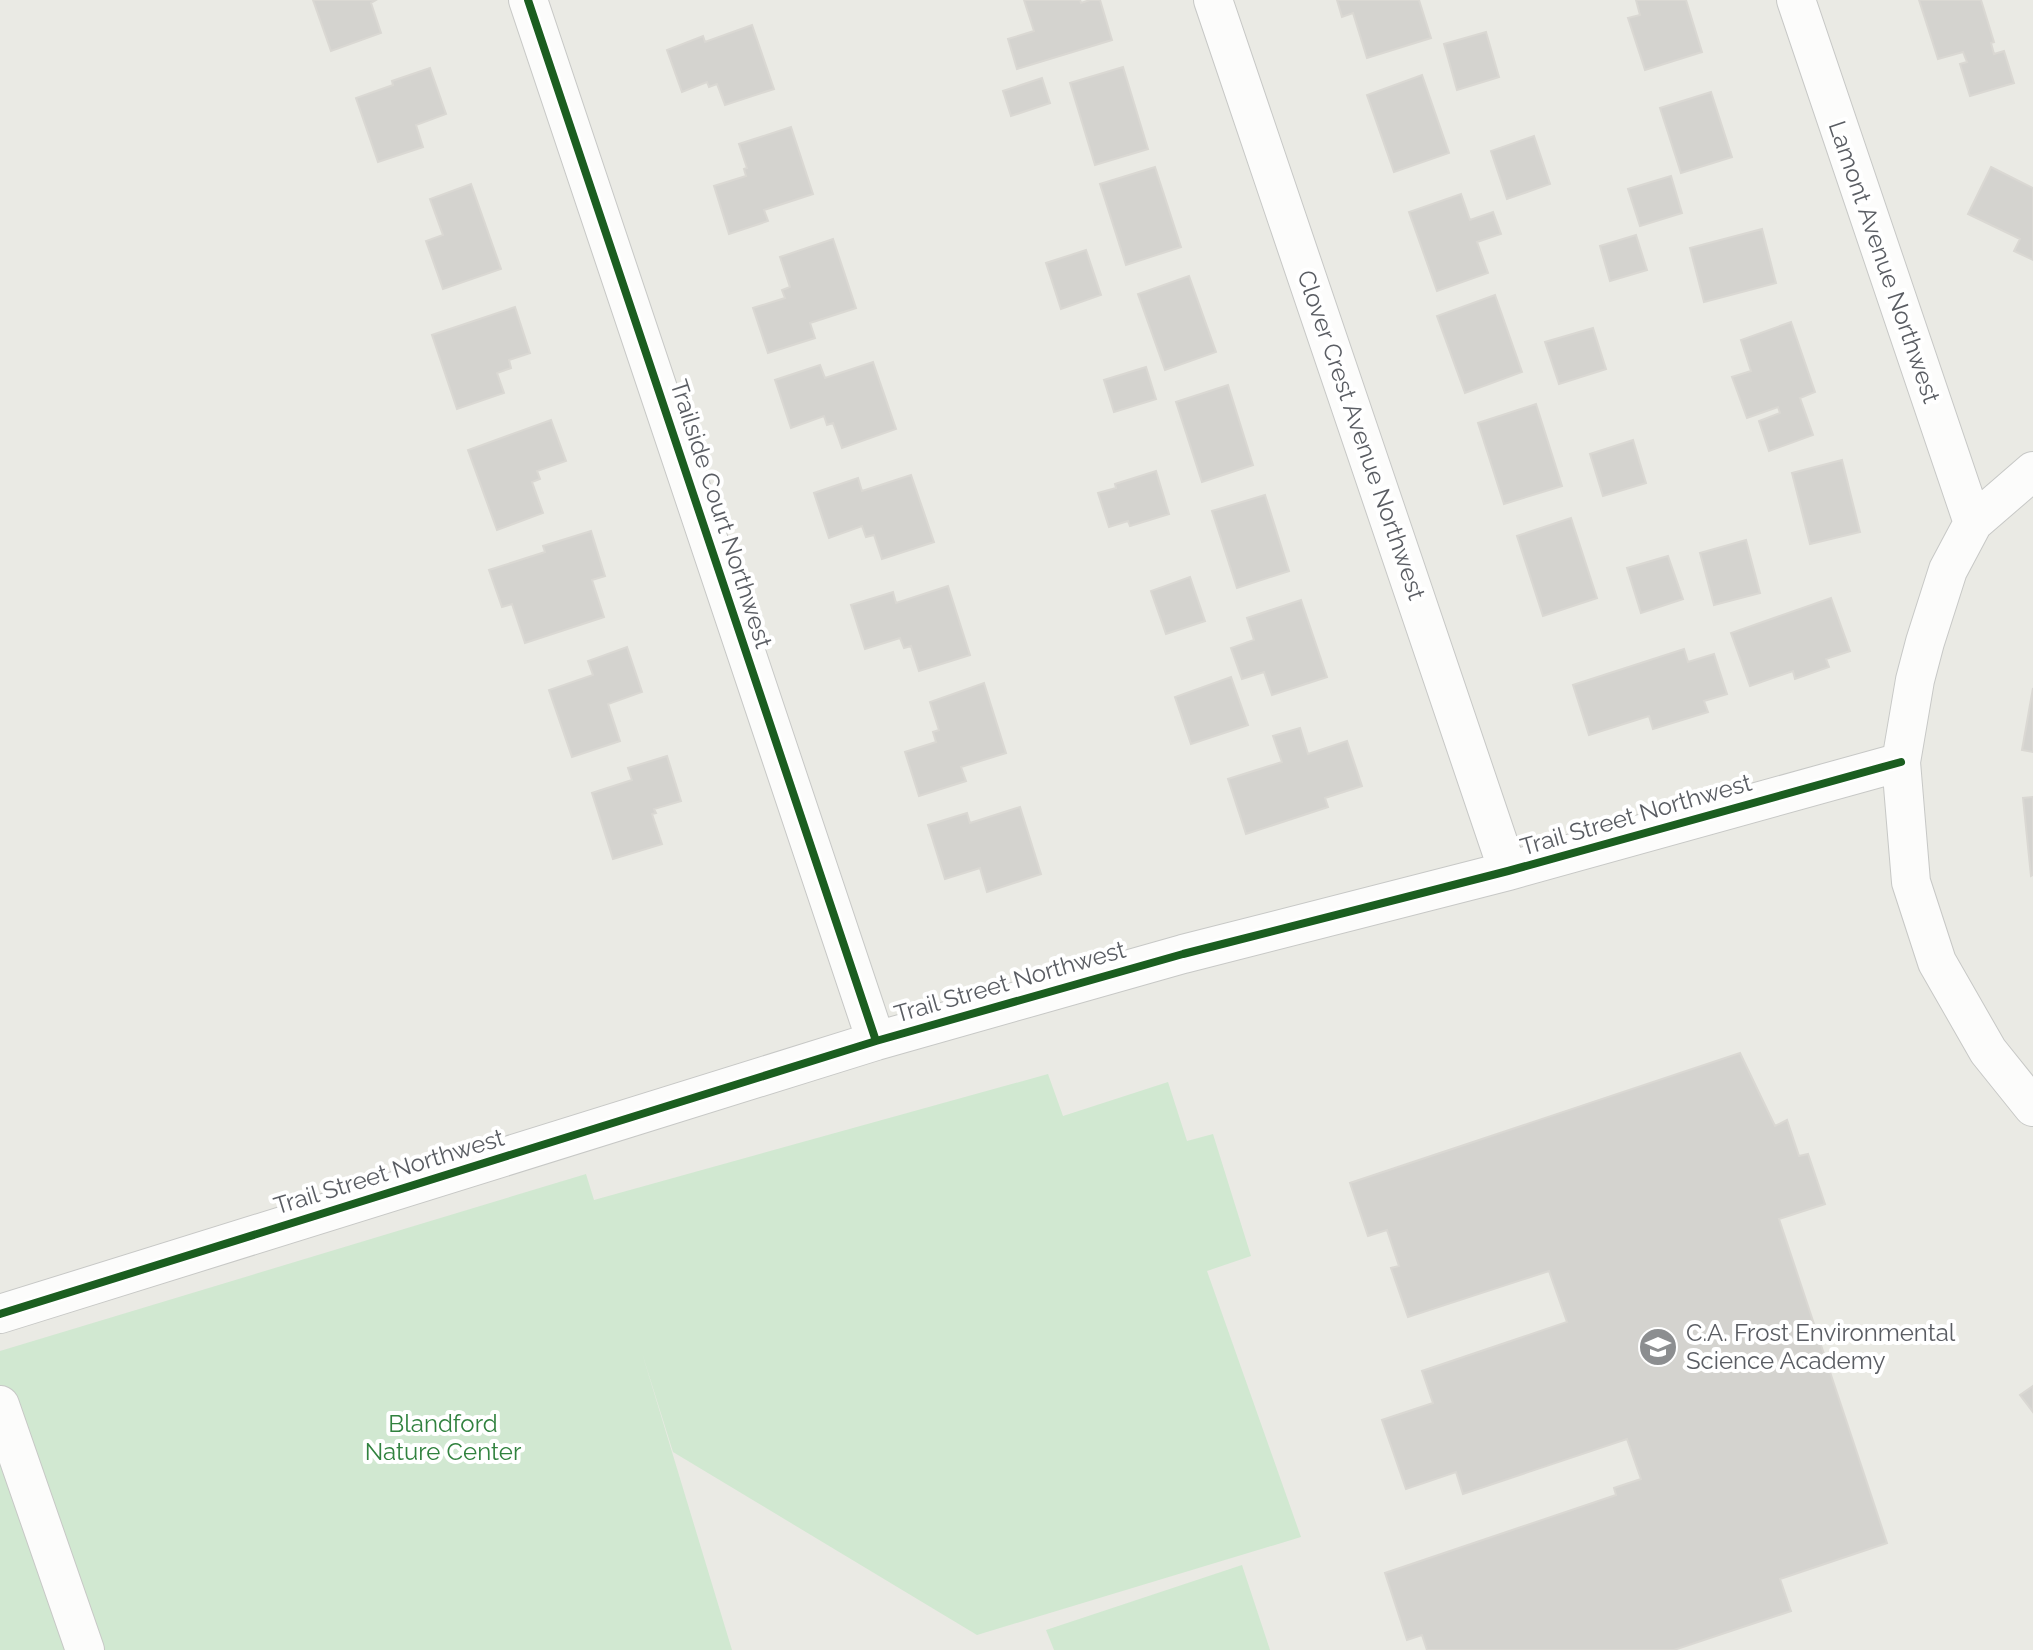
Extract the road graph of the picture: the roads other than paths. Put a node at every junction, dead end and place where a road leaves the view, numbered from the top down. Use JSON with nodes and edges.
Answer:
{"nodes":[{"id":1,"x":528,"y":0,"type":"edge"},
{"id":2,"x":1213,"y":0,"type":"edge"},
{"id":3,"x":1796,"y":0,"type":"edge"},
{"id":4,"x":2033,"y":471,"type":"edge"},
{"id":5,"x":1973,"y":523,"type":"junction"},
{"id":6,"x":1901,"y":762,"type":"junction"},
{"id":7,"x":1508,"y":871,"type":"junction"},
{"id":8,"x":876,"y":1041,"type":"junction"},
{"id":9,"x":2033,"y":1107,"type":"edge"},
{"id":10,"x":0,"y":1314,"type":"edge"},
{"id":11,"x":0,"y":1405,"type":"edge"},
{"id":12,"x":85,"y":1650,"type":"edge"}],
"edges":[{"from":1,"to":8,"type":"street","name":"Trailside Court Northwest"},
{"from":2,"to":7,"type":"street","name":"Clover Crest Avenue Northwest"},
{"from":3,"to":5,"type":"street","name":"Lamont Avenue Northwest"},
{"from":4,"to":5,"type":"street"},
{"from":5,"to":6,"type":"street"},
{"from":6,"to":7,"type":"street","name":"Trail Street Northwest"},
{"from":6,"to":9,"type":"street"},
{"from":7,"to":8,"type":"street","name":"Trail Street Northwest"},
{"from":8,"to":10,"type":"street","name":"Trail Street Northwest"},
{"from":11,"to":12,"type":"street"}]}
